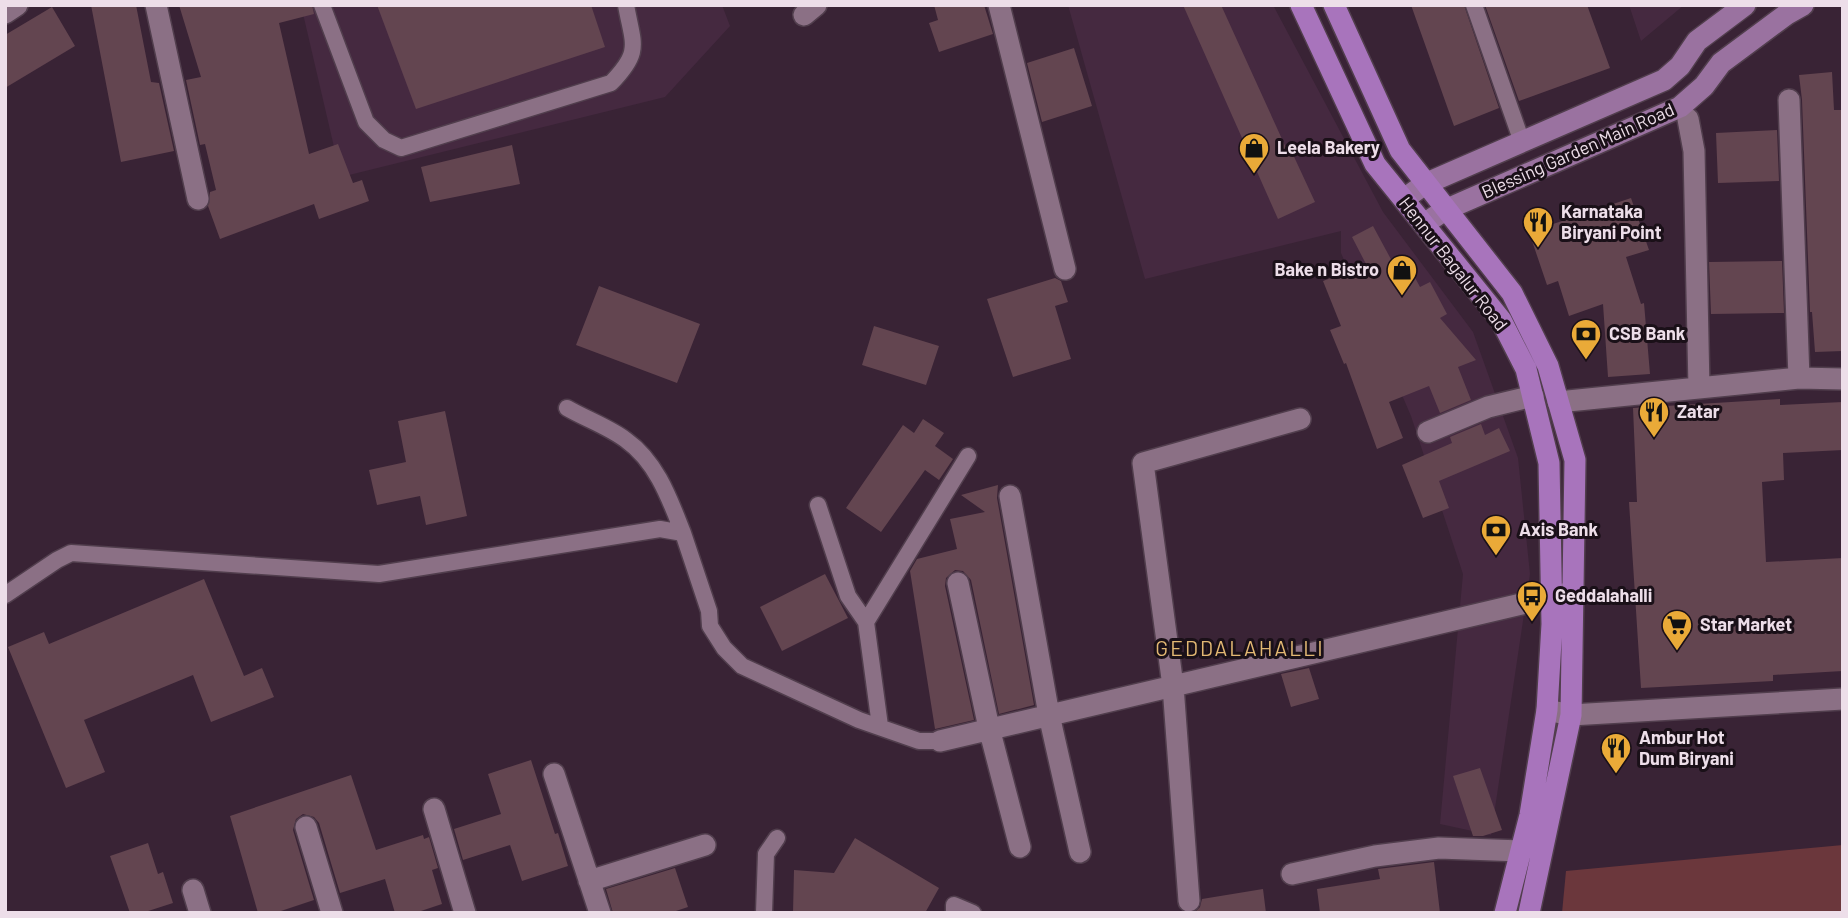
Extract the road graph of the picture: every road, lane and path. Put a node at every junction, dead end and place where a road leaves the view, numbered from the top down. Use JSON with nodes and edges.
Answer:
{"nodes":[{"id":1,"x":17,"y":5,"type":"edge"},
{"id":2,"x":156,"y":5,"type":"edge"},
{"id":3,"x":322,"y":5,"type":"edge"},
{"id":4,"x":626,"y":5,"type":"edge"},
{"id":5,"x":999,"y":5,"type":"edge"},
{"id":6,"x":1301,"y":5,"type":"edge"},
{"id":7,"x":1334,"y":5,"type":"edge"},
{"id":8,"x":1474,"y":5,"type":"edge"},
{"id":9,"x":1745,"y":5,"type":"edge"},
{"id":10,"x":1803,"y":5,"type":"edge"},
{"id":11,"x":5,"y":13,"type":"edge"},
{"id":12,"x":1789,"y":100,"type":"dead end"},
{"id":13,"x":1688,"y":119,"type":"dead end"},
{"id":14,"x":1522,"y":142,"type":"junction"},
{"id":15,"x":1425,"y":184,"type":"junction"},
{"id":16,"x":198,"y":199,"type":"dead end"},
{"id":17,"x":1404,"y":200,"type":"junction"},
{"id":18,"x":1445,"y":210,"type":"junction"},
{"id":19,"x":1424,"y":224,"type":"junction"},
{"id":20,"x":1065,"y":270,"type":"dead end"},
{"id":21,"x":1799,"y":378,"type":"junction"},
{"id":22,"x":1843,"y":379,"type":"edge"},
{"id":23,"x":1699,"y":388,"type":"junction"},
{"id":24,"x":1533,"y":396,"type":"junction"},
{"id":25,"x":1558,"y":402,"type":"junction"},
{"id":26,"x":567,"y":408,"type":"dead end"},
{"id":27,"x":1300,"y":419,"type":"dead end"},
{"id":28,"x":1427,"y":432,"type":"dead end"},
{"id":29,"x":968,"y":456,"type":"dead end"},
{"id":30,"x":1010,"y":496,"type":"dead end"},
{"id":31,"x":818,"y":505,"type":"dead end"},
{"id":32,"x":683,"y":533,"type":"junction"},
{"id":33,"x":958,"y":583,"type":"dead end"},
{"id":34,"x":1562,"y":594,"type":"junction"},
{"id":35,"x":5,"y":595,"type":"edge"},
{"id":36,"x":866,"y":622,"type":"junction"},
{"id":37,"x":1173,"y":686,"type":"junction"},
{"id":38,"x":1843,"y":699,"type":"edge"},
{"id":39,"x":1547,"y":710,"type":"junction"},
{"id":40,"x":1049,"y":715,"type":"junction"},
{"id":41,"x":1570,"y":715,"type":"junction"},
{"id":42,"x":880,"y":726,"type":"junction"},
{"id":43,"x":989,"y":728,"type":"junction"},
{"id":44,"x":940,"y":741,"type":"joint"},
{"id":45,"x":554,"y":774,"type":"dead end"},
{"id":46,"x":433,"y":808,"type":"dead end"},
{"id":47,"x":306,"y":827,"type":"dead end"},
{"id":48,"x":778,"y":838,"type":"dead end"},
{"id":49,"x":705,"y":845,"type":"dead end"},
{"id":50,"x":1020,"y":847,"type":"dead end"},
{"id":51,"x":1521,"y":851,"type":"junction"},
{"id":52,"x":1080,"y":852,"type":"dead end"},
{"id":53,"x":1292,"y":874,"type":"dead end"},
{"id":54,"x":589,"y":881,"type":"junction"},
{"id":55,"x":193,"y":890,"type":"dead end"},
{"id":56,"x":1189,"y":901,"type":"dead end"},
{"id":57,"x":200,"y":913,"type":"edge"},
{"id":58,"x":332,"y":913,"type":"edge"},
{"id":59,"x":465,"y":913,"type":"edge"},
{"id":60,"x":600,"y":913,"type":"edge"},
{"id":61,"x":764,"y":913,"type":"edge"},
{"id":62,"x":954,"y":913,"type":"edge"},
{"id":63,"x":973,"y":913,"type":"edge"},
{"id":64,"x":1506,"y":913,"type":"edge"},
{"id":65,"x":1529,"y":913,"type":"edge"}],
"edges":[{"from":1,"to":11,"type":"street"},
{"from":2,"to":16,"type":"street"},
{"from":3,"to":4,"type":"lane"},
{"from":5,"to":20,"type":"street"},
{"from":6,"to":17,"type":"main road","name":"Hennur Bagalur Road"},
{"from":7,"to":15,"type":"main road","name":"Hennur Bagalur Road"},
{"from":8,"to":14,"type":"lane"},
{"from":9,"to":14,"type":"main road","name":"Blessing Garden Main Road"},
{"from":10,"to":18,"type":"main road","name":"Blessing Garden Main Road"},
{"from":12,"to":21,"type":"street"},
{"from":13,"to":23,"type":"street"},
{"from":14,"to":15,"type":"main road","name":"Blessing Garden Main Road"},
{"from":15,"to":17,"type":"main road","name":"Blessing Garden Main Road"},
{"from":15,"to":18,"type":"main road","name":"Hennur Bagalur Road"},
{"from":17,"to":19,"type":"main road","name":"Hennur Bagalur Road"},
{"from":18,"to":19,"type":"main road","name":"Blessing Garden Main Road"},
{"from":18,"to":25,"type":"main road","name":"Hennur Bagalur Road"},
{"from":19,"to":24,"type":"main road","name":"Hennur Bagalur Road"},
{"from":21,"to":22,"type":"street"},
{"from":21,"to":23,"type":"street"},
{"from":23,"to":25,"type":"street"},
{"from":24,"to":28,"type":"street"},
{"from":24,"to":34,"type":"main road","name":"Hennur Bagalur Road"},
{"from":25,"to":34,"type":"main road","name":"Hennur Bagalur Road"},
{"from":26,"to":32,"type":"lane"},
{"from":27,"to":37,"type":"street"},
{"from":29,"to":36,"type":"lane"},
{"from":30,"to":40,"type":"street"},
{"from":31,"to":36,"type":"lane"},
{"from":32,"to":35,"type":"lane"},
{"from":32,"to":42,"type":"lane"},
{"from":33,"to":43,"type":"street"},
{"from":34,"to":37,"type":"street"},
{"from":34,"to":39,"type":"main road","name":"Hennur Bagalur Road"},
{"from":34,"to":41,"type":"main road","name":"Hennur Bagalur Road"},
{"from":36,"to":42,"type":"lane"},
{"from":37,"to":40,"type":"street"},
{"from":37,"to":56,"type":"street"},
{"from":38,"to":41,"type":"street"},
{"from":39,"to":41,"type":"street"},
{"from":39,"to":51,"type":"main road","name":"Hennur Bagalur Road"},
{"from":40,"to":43,"type":"street"},
{"from":40,"to":52,"type":"street"},
{"from":41,"to":65,"type":"main road","name":"Hennur Bagalur Road"},
{"from":42,"to":44,"type":"lane"},
{"from":43,"to":44,"type":"street"},
{"from":43,"to":50,"type":"street"},
{"from":45,"to":54,"type":"street"},
{"from":46,"to":59,"type":"street"},
{"from":47,"to":58,"type":"street"},
{"from":48,"to":61,"type":"lane"},
{"from":49,"to":54,"type":"street"},
{"from":51,"to":53,"type":"street"},
{"from":51,"to":64,"type":"main road","name":"Hennur Bagalur Road"},
{"from":54,"to":60,"type":"street"},
{"from":55,"to":57,"type":"street"},
{"from":62,"to":63,"type":"lane"}]}
